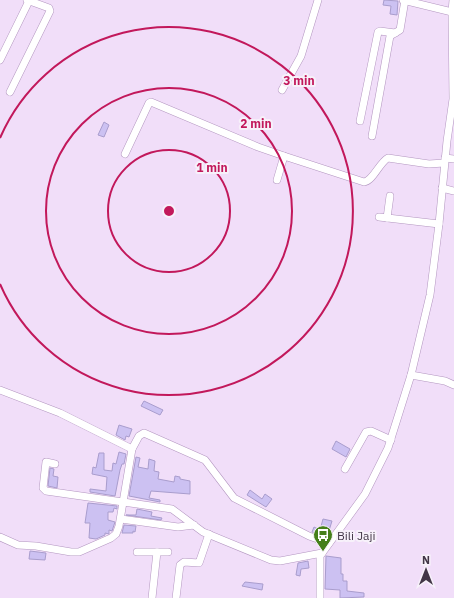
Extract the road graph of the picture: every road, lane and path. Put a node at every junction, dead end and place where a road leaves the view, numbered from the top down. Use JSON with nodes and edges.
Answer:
{"nodes":[{"id":1,"x":28,"y":0,"type":"edge"},
{"id":2,"x":318,"y":0,"type":"edge"},
{"id":3,"x":404,"y":0,"type":"edge"},
{"id":4,"x":453,"y":6,"type":"edge"},
{"id":5,"x":394,"y":33,"type":"junction"},
{"id":6,"x":0,"y":60,"type":"edge"},
{"id":7,"x":282,"y":90,"type":"dead end"},
{"id":8,"x":10,"y":92,"type":"dead end"},
{"id":9,"x":360,"y":121,"type":"dead end"},
{"id":10,"x":372,"y":136,"type":"dead end"},
{"id":11,"x":125,"y":154,"type":"dead end"},
{"id":12,"x":284,"y":156,"type":"junction"},
{"id":13,"x":454,"y":159,"type":"edge"},
{"id":14,"x":445,"y":160,"type":"junction"},
{"id":15,"x":277,"y":180,"type":"dead end"},
{"id":16,"x":442,"y":188,"type":"junction"},
{"id":17,"x":454,"y":191,"type":"edge"},
{"id":18,"x":390,"y":196,"type":"dead end"},
{"id":19,"x":379,"y":217,"type":"dead end"},
{"id":20,"x":387,"y":218,"type":"junction"},
{"id":21,"x":439,"y":224,"type":"junction"},
{"id":22,"x":411,"y":375,"type":"junction"},
{"id":23,"x":454,"y":385,"type":"edge"},
{"id":24,"x":0,"y":390,"type":"edge"},
{"id":25,"x":391,"y":440,"type":"junction"},
{"id":26,"x":132,"y":449,"type":"junction"},
{"id":27,"x":55,"y":464,"type":"dead end"},
{"id":28,"x":345,"y":469,"type":"dead end"},
{"id":29,"x":124,"y":502,"type":"junction"},
{"id":30,"x":121,"y":519,"type":"junction"},
{"id":31,"x":194,"y":525,"type":"junction"},
{"id":32,"x":208,"y":534,"type":"junction"},
{"id":33,"x":0,"y":537,"type":"edge"},
{"id":34,"x":329,"y":543,"type":"junction"},
{"id":35,"x":137,"y":552,"type":"dead end"},
{"id":36,"x":157,"y":552,"type":"junction"},
{"id":37,"x":168,"y":552,"type":"dead end"},
{"id":38,"x":322,"y":553,"type":"junction"},
{"id":39,"x":152,"y":598,"type":"edge"},
{"id":40,"x":176,"y":598,"type":"edge"},
{"id":41,"x":320,"y":598,"type":"edge"}],
"edges":[{"from":1,"to":6,"type":"street"},
{"from":1,"to":8,"type":"street"},
{"from":2,"to":7,"type":"street"},
{"from":3,"to":4,"type":"street"},
{"from":3,"to":5,"type":"street"},
{"from":4,"to":14,"type":"street"},
{"from":5,"to":9,"type":"street"},
{"from":5,"to":10,"type":"street"},
{"from":11,"to":12,"type":"street"},
{"from":12,"to":14,"type":"street"},
{"from":12,"to":15,"type":"street"},
{"from":13,"to":14,"type":"street"},
{"from":14,"to":16,"type":"street"},
{"from":16,"to":17,"type":"street"},
{"from":16,"to":21,"type":"street"},
{"from":18,"to":20,"type":"street"},
{"from":19,"to":20,"type":"street"},
{"from":20,"to":21,"type":"street"},
{"from":21,"to":22,"type":"street"},
{"from":22,"to":23,"type":"street"},
{"from":22,"to":25,"type":"street"},
{"from":24,"to":26,"type":"street"},
{"from":25,"to":28,"type":"street"},
{"from":25,"to":34,"type":"street"},
{"from":26,"to":29,"type":"street"},
{"from":26,"to":34,"type":"street"},
{"from":27,"to":29,"type":"street"},
{"from":29,"to":30,"type":"street"},
{"from":29,"to":31,"type":"street"},
{"from":30,"to":31,"type":"street"},
{"from":30,"to":33,"type":"street"},
{"from":31,"to":32,"type":"street"},
{"from":32,"to":38,"type":"street"},
{"from":32,"to":40,"type":"street"},
{"from":34,"to":38,"type":"street"},
{"from":35,"to":36,"type":"street"},
{"from":36,"to":37,"type":"street"},
{"from":36,"to":39,"type":"street"},
{"from":38,"to":41,"type":"street"}]}
